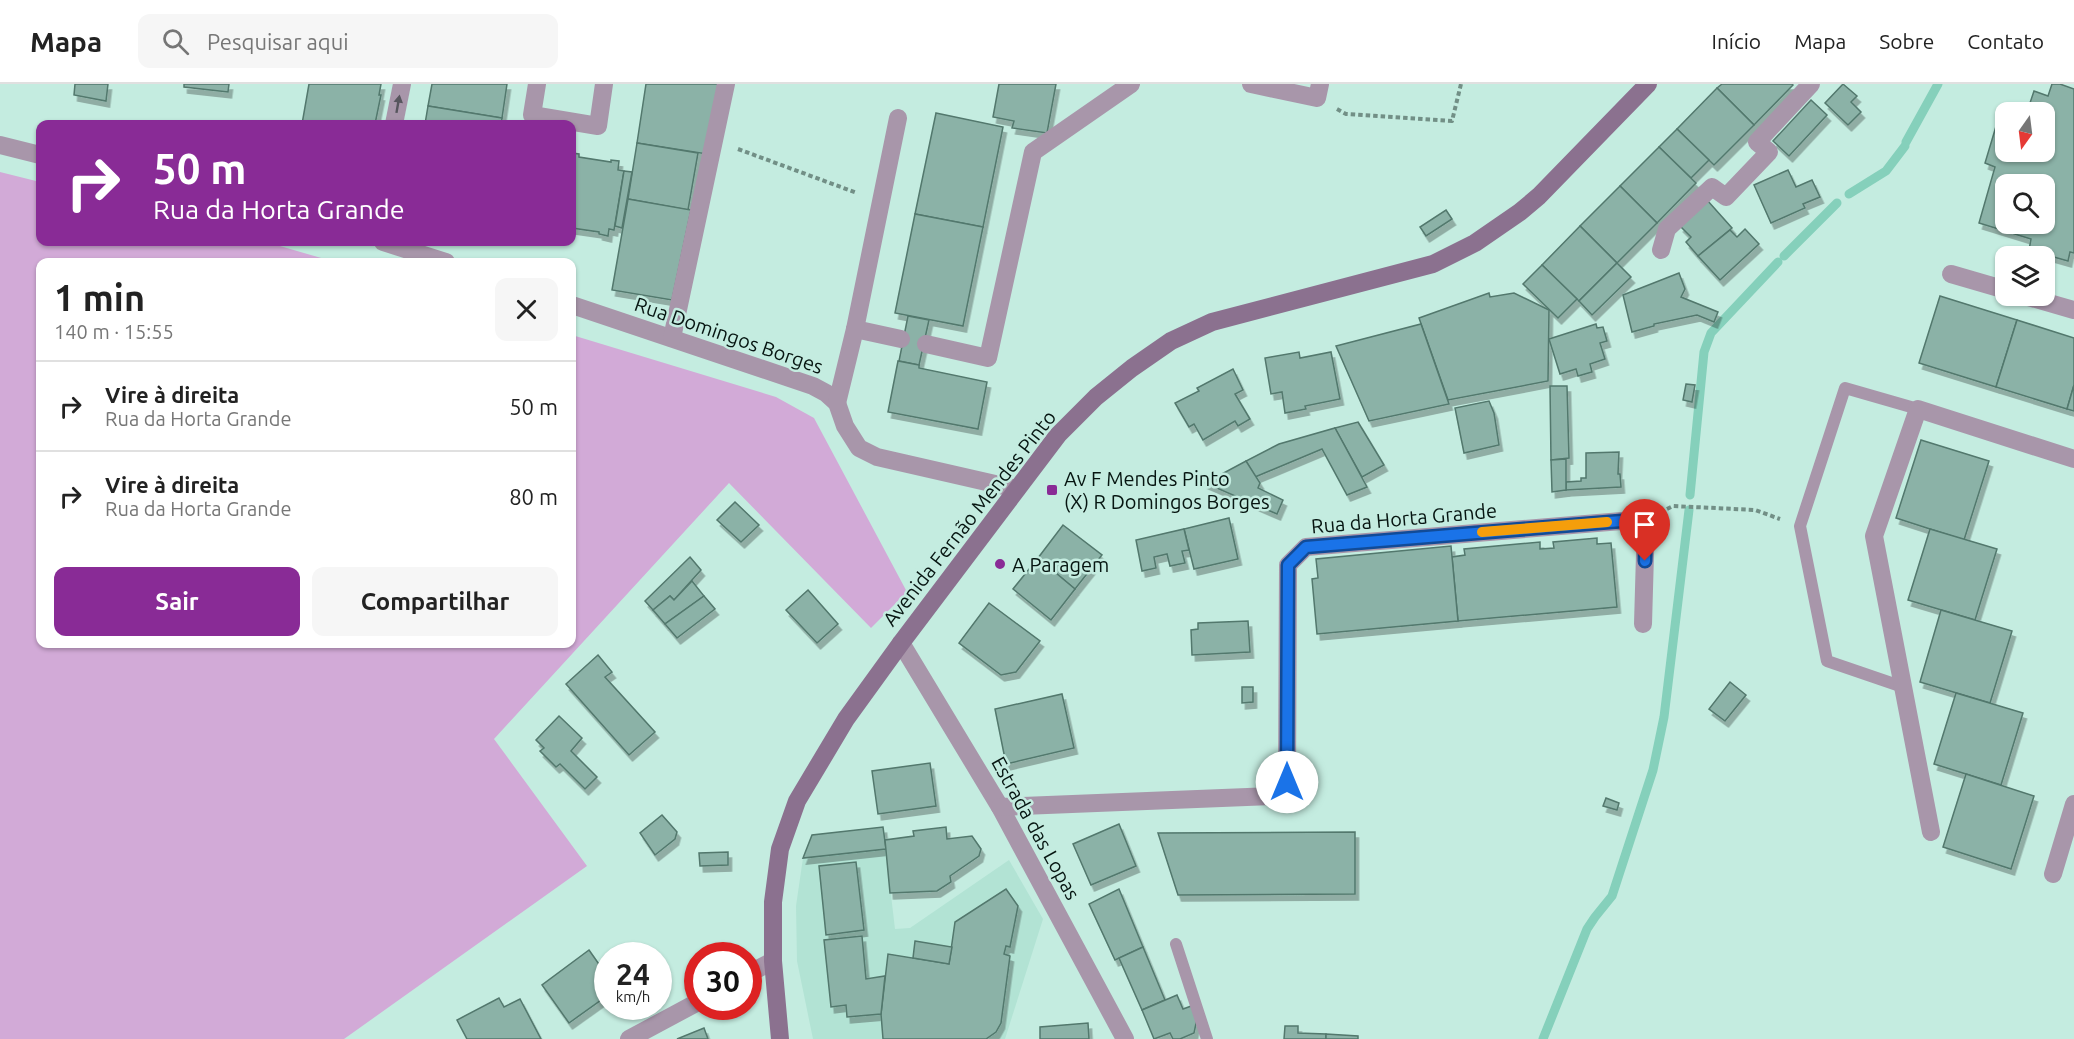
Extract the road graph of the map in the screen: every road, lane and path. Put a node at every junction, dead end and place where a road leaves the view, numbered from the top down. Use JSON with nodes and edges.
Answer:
{"nodes":[{"id":1,"x":402,"y":84,"type":"edge"},
{"id":2,"x":537,"y":84,"type":"edge"},
{"id":3,"x":604,"y":84,"type":"edge"},
{"id":4,"x":726,"y":84,"type":"edge"},
{"id":5,"x":1131,"y":84,"type":"edge"},
{"id":6,"x":1251,"y":84,"type":"edge"},
{"id":7,"x":1461,"y":84,"type":"edge"},
{"id":8,"x":1648,"y":84,"type":"edge"},
{"id":9,"x":1811,"y":84,"type":"edge"},
{"id":10,"x":1319,"y":91,"type":"edge"},
{"id":11,"x":898,"y":118,"type":"dead end"},
{"id":12,"x":395,"y":120,"type":"edge"},
{"id":13,"x":558,"y":120,"type":"edge"},
{"id":14,"x":576,"y":123,"type":"edge"},
{"id":15,"x":714,"y":140,"type":"junction"},
{"id":16,"x":0,"y":145,"type":"edge"},
{"id":17,"x":36,"y":154,"type":"edge"},
{"id":18,"x":880,"y":201,"type":"junction"},
{"id":19,"x":396,"y":246,"type":"edge"},
{"id":20,"x":1661,"y":250,"type":"dead end"},
{"id":21,"x":433,"y":258,"type":"edge"},
{"id":22,"x":1952,"y":274,"type":"dead end"},
{"id":23,"x":1995,"y":287,"type":"edge"},
{"id":24,"x":2055,"y":305,"type":"edge"},
{"id":25,"x":576,"y":306,"type":"edge"},
{"id":26,"x":2074,"y":310,"type":"edge"},
{"id":27,"x":855,"y":329,"type":"junction"},
{"id":28,"x":672,"y":338,"type":"junction"},
{"id":29,"x":901,"y":339,"type":"dead end"},
{"id":30,"x":927,"y":344,"type":"dead end"},
{"id":31,"x":837,"y":403,"type":"junction"},
{"id":32,"x":1918,"y":409,"type":"junction"},
{"id":33,"x":2074,"y":459,"type":"edge"},
{"id":34,"x":1017,"y":489,"type":"junction"},
{"id":35,"x":1673,"y":506,"type":"dead end"},
{"id":36,"x":1755,"y":510,"type":"dead end"},
{"id":37,"x":1643,"y":624,"type":"dead end"},
{"id":38,"x":901,"y":643,"type":"junction"},
{"id":39,"x":1903,"y":687,"type":"junction"},
{"id":40,"x":2074,"y":804,"type":"edge"},
{"id":41,"x":1000,"y":807,"type":"junction"},
{"id":42,"x":1931,"y":832,"type":"dead end"},
{"id":43,"x":2053,"y":874,"type":"dead end"},
{"id":44,"x":1176,"y":944,"type":"dead end"},
{"id":45,"x":773,"y":961,"type":"junction"},
{"id":46,"x":762,"y":967,"type":"edge"},
{"id":47,"x":684,"y":1010,"type":"edge"},
{"id":48,"x":629,"y":1039,"type":"edge"},
{"id":49,"x":780,"y":1039,"type":"edge"},
{"id":50,"x":1125,"y":1039,"type":"edge"},
{"id":51,"x":1207,"y":1039,"type":"edge"}],
"edges":[{"from":12,"to":1,"type":"street","one_way":true},
{"from":2,"to":13,"type":"street"},
{"from":3,"to":14,"type":"street"},
{"from":4,"to":15,"type":"street"},
{"from":5,"to":30,"type":"street"},
{"from":6,"to":10,"type":"street"},
{"from":7,"to":10,"type":"path"},
{"from":8,"to":34,"type":"main road","name":"Avenida Fernão Mendes Pinto"},
{"from":9,"to":20,"type":"street"},
{"from":11,"to":18,"type":"street"},
{"from":15,"to":18,"type":"path"},
{"from":15,"to":28,"type":"street"},
{"from":16,"to":17,"type":"street"},
{"from":18,"to":27,"type":"street"},
{"from":19,"to":21,"type":"street"},
{"from":22,"to":23,"type":"street"},
{"from":24,"to":26,"type":"street"},
{"from":25,"to":28,"type":"street","name":"Rua Domingos Borges"},
{"from":27,"to":29,"type":"street"},
{"from":27,"to":31,"type":"street"},
{"from":28,"to":31,"type":"street","name":"Rua Domingos Borges"},
{"from":31,"to":34,"type":"street"},
{"from":32,"to":33,"type":"street"},
{"from":32,"to":39,"type":"street"},
{"from":32,"to":39,"type":"lane"},
{"from":34,"to":38,"type":"main road","name":"Avenida Fernão Mendes Pinto"},
{"from":35,"to":36,"type":"path"},
{"from":37,"to":41,"type":"street","name":"Rua da Horta Grande"},
{"from":38,"to":41,"type":"street","name":"Estrada das Lopas"},
{"from":38,"to":45,"type":"main road","name":"Avenida Fernão Mendes Pinto"},
{"from":39,"to":42,"type":"street"},
{"from":40,"to":43,"type":"street"},
{"from":41,"to":50,"type":"street","name":"Estrada das Lopas"},
{"from":44,"to":51,"type":"lane"},
{"from":45,"to":46,"type":"street"},
{"from":45,"to":49,"type":"main road","name":"Avenida Fernão Mendes Pinto"},
{"from":47,"to":48,"type":"street"}]}
